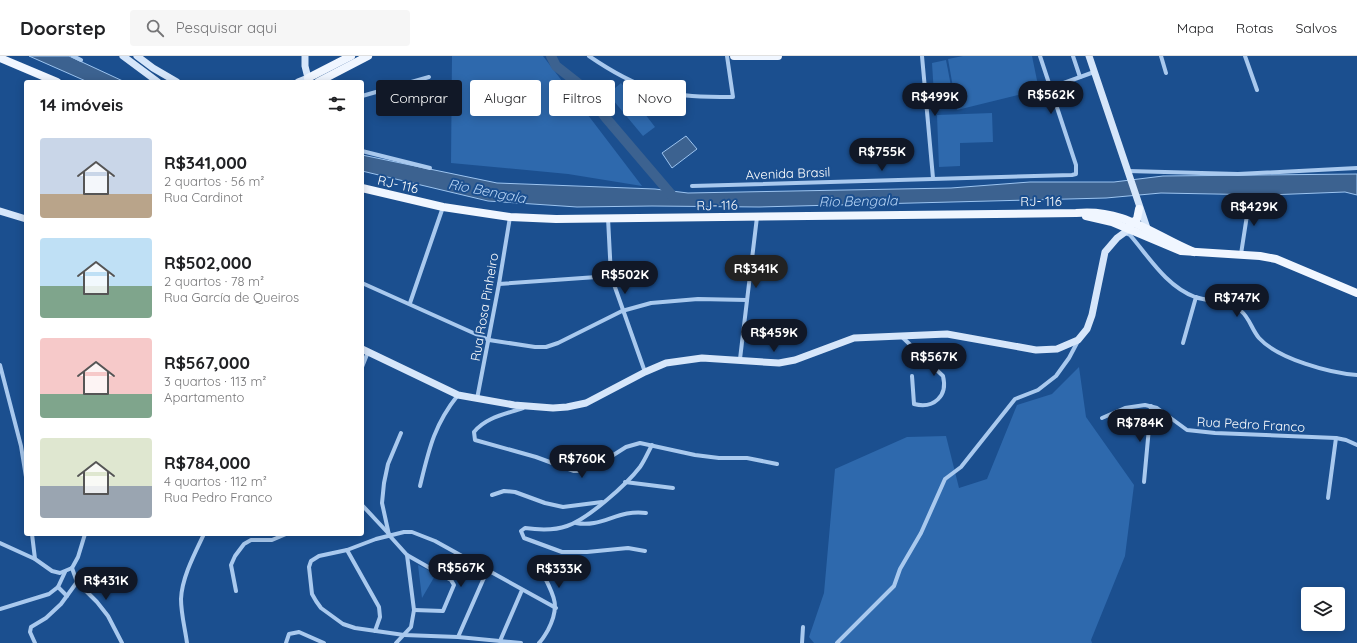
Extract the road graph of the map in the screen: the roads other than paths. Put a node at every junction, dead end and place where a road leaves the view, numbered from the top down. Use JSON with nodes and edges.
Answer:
{"nodes":[{"id":1,"x":73,"y":56,"type":"edge"},
{"id":2,"x":123,"y":56,"type":"edge"},
{"id":3,"x":137,"y":56,"type":"edge"},
{"id":4,"x":305,"y":56,"type":"edge"},
{"id":5,"x":368,"y":56,"type":"edge"},
{"id":6,"x":589,"y":56,"type":"edge"},
{"id":7,"x":727,"y":56,"type":"edge"},
{"id":8,"x":734,"y":56,"type":"edge"},
{"id":9,"x":778,"y":56,"type":"edge"},
{"id":10,"x":922,"y":56,"type":"edge"},
{"id":11,"x":1040,"y":56,"type":"edge"},
{"id":12,"x":1073,"y":56,"type":"edge"},
{"id":13,"x":1089,"y":56,"type":"edge"},
{"id":14,"x":1161,"y":56,"type":"edge"},
{"id":15,"x":1245,"y":56,"type":"edge"},
{"id":16,"x":0,"y":58,"type":"edge"},
{"id":17,"x":354,"y":58,"type":"edge"},
{"id":18,"x":81,"y":60,"type":"dead end"},
{"id":19,"x":1094,"y":72,"type":"junction"},
{"id":20,"x":1166,"y":73,"type":"dead end"},
{"id":21,"x":428,"y":76,"type":"dead end"},
{"id":22,"x":1080,"y":77,"type":"junction"},
{"id":23,"x":52,"y":80,"type":"edge"},
{"id":24,"x":155,"y":80,"type":"edge"},
{"id":25,"x":174,"y":80,"type":"edge"},
{"id":26,"x":309,"y":80,"type":"edge"},
{"id":27,"x":321,"y":80,"type":"edge"},
{"id":28,"x":1050,"y":88,"type":"junction"},
{"id":29,"x":1257,"y":90,"type":"dead end"},
{"id":30,"x":364,"y":95,"type":"edge"},
{"id":31,"x":364,"y":152,"type":"edge"},
{"id":32,"x":430,"y":168,"type":"dead end"},
{"id":33,"x":1357,"y":168,"type":"edge"},
{"id":34,"x":1128,"y":174,"type":"junction"},
{"id":35,"x":933,"y":178,"type":"junction"},
{"id":36,"x":692,"y":186,"type":"dead end"},
{"id":37,"x":364,"y":188,"type":"edge"},
{"id":38,"x":1250,"y":196,"type":"dead end"},
{"id":39,"x":1138,"y":206,"type":"junction"},
{"id":40,"x":443,"y":207,"type":"junction"},
{"id":41,"x":0,"y":211,"type":"edge"},
{"id":42,"x":757,"y":216,"type":"junction"},
{"id":43,"x":510,"y":217,"type":"junction"},
{"id":44,"x":24,"y":218,"type":"edge"},
{"id":45,"x":608,"y":218,"type":"junction"},
{"id":46,"x":1119,"y":221,"type":"junction"},
{"id":47,"x":1135,"y":222,"type":"junction"},
{"id":48,"x":1147,"y":228,"type":"junction"},
{"id":49,"x":1127,"y":231,"type":"junction"},
{"id":50,"x":1159,"y":242,"type":"junction"},
{"id":51,"x":1194,"y":252,"type":"junction"},
{"id":52,"x":1241,"y":254,"type":"junction"},
{"id":53,"x":611,"y":276,"type":"junction"},
{"id":54,"x":364,"y":284,"type":"edge"},
{"id":55,"x":500,"y":284,"type":"junction"},
{"id":56,"x":1357,"y":293,"type":"edge"},
{"id":57,"x":1196,"y":297,"type":"junction"},
{"id":58,"x":747,"y":300,"type":"junction"},
{"id":59,"x":410,"y":303,"type":"junction"},
{"id":60,"x":622,"y":311,"type":"junction"},
{"id":61,"x":901,"y":335,"type":"junction"},
{"id":62,"x":489,"y":340,"type":"junction"},
{"id":63,"x":1078,"y":340,"type":"junction"},
{"id":64,"x":1183,"y":343,"type":"dead end"},
{"id":65,"x":365,"y":351,"type":"edge"},
{"id":66,"x":740,"y":359,"type":"junction"},
{"id":67,"x":0,"y":365,"type":"edge"},
{"id":68,"x":645,"y":372,"type":"junction"},
{"id":69,"x":1357,"y":375,"type":"edge"},
{"id":70,"x":912,"y":376,"type":"dead end"},
{"id":71,"x":458,"y":395,"type":"junction"},
{"id":72,"x":477,"y":400,"type":"junction"},
{"id":73,"x":527,"y":406,"type":"junction"},
{"id":74,"x":1151,"y":406,"type":"junction"},
{"id":75,"x":1102,"y":418,"type":"dead end"},
{"id":76,"x":401,"y":433,"type":"dead end"},
{"id":77,"x":1336,"y":438,"type":"junction"},
{"id":78,"x":652,"y":445,"type":"junction"},
{"id":79,"x":1357,"y":445,"type":"edge"},
{"id":80,"x":777,"y":464,"type":"dead end"},
{"id":81,"x":24,"y":465,"type":"edge"},
{"id":82,"x":625,"y":482,"type":"junction"},
{"id":83,"x":1144,"y":482,"type":"dead end"},
{"id":84,"x":420,"y":486,"type":"dead end"},
{"id":85,"x":673,"y":488,"type":"dead end"},
{"id":86,"x":492,"y":495,"type":"dead end"},
{"id":87,"x":1328,"y":498,"type":"dead end"},
{"id":88,"x":604,"y":502,"type":"junction"},
{"id":89,"x":364,"y":507,"type":"edge"},
{"id":90,"x":646,"y":513,"type":"dead end"},
{"id":91,"x":576,"y":523,"type":"junction"},
{"id":92,"x":390,"y":535,"type":"junction"},
{"id":93,"x":32,"y":536,"type":"edge"},
{"id":94,"x":83,"y":536,"type":"edge"},
{"id":95,"x":203,"y":536,"type":"edge"},
{"id":96,"x":280,"y":536,"type":"edge"},
{"id":97,"x":0,"y":543,"type":"edge"},
{"id":98,"x":347,"y":550,"type":"junction"},
{"id":99,"x":645,"y":551,"type":"dead end"},
{"id":100,"x":407,"y":556,"type":"junction"},
{"id":101,"x":35,"y":558,"type":"junction"},
{"id":102,"x":72,"y":568,"type":"junction"},
{"id":103,"x":487,"y":571,"type":"junction"},
{"id":104,"x":65,"y":572,"type":"junction"},
{"id":105,"x":544,"y":576,"type":"dead end"},
{"id":106,"x":77,"y":582,"type":"junction"},
{"id":107,"x":58,"y":587,"type":"junction"},
{"id":108,"x":522,"y":590,"type":"junction"},
{"id":109,"x":236,"y":591,"type":"dead end"},
{"id":110,"x":67,"y":596,"type":"junction"},
{"id":111,"x":0,"y":608,"type":"edge"},
{"id":112,"x":556,"y":608,"type":"junction"},
{"id":113,"x":414,"y":610,"type":"junction"},
{"id":114,"x":803,"y":627,"type":"dead end"},
{"id":115,"x":375,"y":631,"type":"junction"},
{"id":116,"x":404,"y":635,"type":"junction"},
{"id":117,"x":458,"y":637,"type":"junction"},
{"id":118,"x":500,"y":641,"type":"junction"},
{"id":119,"x":35,"y":643,"type":"edge"},
{"id":120,"x":122,"y":643,"type":"edge"},
{"id":121,"x":187,"y":643,"type":"edge"},
{"id":122,"x":286,"y":643,"type":"edge"},
{"id":123,"x":324,"y":643,"type":"edge"},
{"id":124,"x":396,"y":643,"type":"edge"},
{"id":125,"x":521,"y":643,"type":"edge"},
{"id":126,"x":539,"y":643,"type":"edge"},
{"id":127,"x":802,"y":643,"type":"edge"},
{"id":128,"x":838,"y":643,"type":"edge"}],
"edges":[{"from":1,"to":18,"type":"street"},
{"from":2,"to":24,"type":"street"},
{"from":3,"to":25,"type":"street"},
{"from":4,"to":26,"type":"street"},
{"from":5,"to":17,"type":"main road"},
{"from":6,"to":7,"type":"street"},
{"from":8,"to":9,"type":"main road"},
{"from":10,"to":35,"type":"street"},
{"from":11,"to":28,"type":"street"},
{"from":12,"to":22,"type":"street"},
{"from":13,"to":19,"type":"street"},
{"from":14,"to":20,"type":"street"},
{"from":15,"to":29,"type":"street"},
{"from":16,"to":23,"type":"main road"},
{"from":17,"to":26,"type":"main road"},
{"from":17,"to":27,"type":"main road"},
{"from":19,"to":22,"type":"street"},
{"from":19,"to":34,"type":"street"},
{"from":21,"to":30,"type":"street"},
{"from":22,"to":28,"type":"street"},
{"from":28,"to":35,"type":"street","name":"Avenida Brasil"},
{"from":31,"to":32,"type":"street"},
{"from":33,"to":34,"type":"street"},
{"from":34,"to":39,"type":"street"},
{"from":35,"to":36,"type":"street","name":"Avenida Brasil"},
{"from":37,"to":40,"type":"main road","name":"RJ- 116"},
{"from":38,"to":52,"type":"street"},
{"from":39,"to":46,"type":"main road"},
{"from":39,"to":47,"type":"main road"},
{"from":39,"to":48,"type":"street"},
{"from":40,"to":43,"type":"main road","name":"RJ- 116"},
{"from":40,"to":59,"type":"street"},
{"from":41,"to":44,"type":"street"},
{"from":42,"to":45,"type":"main road","name":"RJ- 116"},
{"from":42,"to":46,"type":"main road","name":"RJ- 116"},
{"from":42,"to":58,"type":"street"},
{"from":43,"to":45,"type":"main road","name":"RJ- 116"},
{"from":43,"to":55,"type":"street","name":"Rua Rosa Pinheiro"},
{"from":45,"to":53,"type":"street"},
{"from":46,"to":47,"type":"main road"},
{"from":46,"to":49,"type":"main road","name":"RJ- 116"},
{"from":47,"to":48,"type":"main road"},
{"from":48,"to":50,"type":"main road"},
{"from":48,"to":51,"type":"main road"},
{"from":49,"to":50,"type":"main road","name":"RJ- 116"},
{"from":49,"to":57,"type":"street"},
{"from":49,"to":63,"type":"street"},
{"from":50,"to":51,"type":"main road","name":"RJ- 116"},
{"from":51,"to":52,"type":"main road","name":"RJ- 116"},
{"from":52,"to":56,"type":"main road","name":"RJ- 116"},
{"from":53,"to":55,"type":"street"},
{"from":53,"to":60,"type":"street"},
{"from":54,"to":59,"type":"street"},
{"from":55,"to":62,"type":"street","name":"Rua Rosa Pinheiro"},
{"from":57,"to":64,"type":"street"},
{"from":57,"to":69,"type":"street"},
{"from":58,"to":60,"type":"street"},
{"from":58,"to":66,"type":"street"},
{"from":59,"to":62,"type":"street"},
{"from":60,"to":62,"type":"street"},
{"from":60,"to":68,"type":"street"},
{"from":61,"to":63,"type":"street"},
{"from":61,"to":66,"type":"street"},
{"from":61,"to":70,"type":"street"},
{"from":62,"to":72,"type":"street","name":"Rua Rosa Pinheiro"},
{"from":63,"to":128,"type":"street"},
{"from":65,"to":71,"type":"street"},
{"from":66,"to":68,"type":"street"},
{"from":67,"to":81,"type":"street"},
{"from":68,"to":73,"type":"street"},
{"from":71,"to":72,"type":"street"},
{"from":71,"to":84,"type":"street"},
{"from":72,"to":73,"type":"street"},
{"from":73,"to":78,"type":"street"},
{"from":74,"to":75,"type":"street"},
{"from":74,"to":77,"type":"street","name":"Rua Pedro Franco"},
{"from":74,"to":83,"type":"street"},
{"from":76,"to":92,"type":"street"},
{"from":77,"to":79,"type":"street","name":"Rua Pedro Franco"},
{"from":77,"to":87,"type":"street"},
{"from":78,"to":80,"type":"street"},
{"from":78,"to":82,"type":"street"},
{"from":82,"to":85,"type":"street"},
{"from":82,"to":88,"type":"street"},
{"from":86,"to":88,"type":"street"},
{"from":88,"to":91,"type":"street"},
{"from":89,"to":92,"type":"street"},
{"from":90,"to":91,"type":"street"},
{"from":91,"to":99,"type":"street"},
{"from":92,"to":98,"type":"street"},
{"from":92,"to":100,"type":"street"},
{"from":92,"to":103,"type":"street"},
{"from":93,"to":101,"type":"street"},
{"from":94,"to":102,"type":"street"},
{"from":95,"to":121,"type":"street"},
{"from":96,"to":109,"type":"street"},
{"from":97,"to":101,"type":"street"},
{"from":98,"to":115,"type":"street"},
{"from":98,"to":115,"type":"street"},
{"from":100,"to":113,"type":"street"},
{"from":100,"to":113,"type":"street"},
{"from":101,"to":104,"type":"street"},
{"from":102,"to":104,"type":"street"},
{"from":102,"to":106,"type":"street"},
{"from":103,"to":108,"type":"street"},
{"from":103,"to":117,"type":"street"},
{"from":104,"to":107,"type":"street"},
{"from":105,"to":112,"type":"street"},
{"from":106,"to":110,"type":"street"},
{"from":106,"to":120,"type":"street"},
{"from":107,"to":110,"type":"street"},
{"from":107,"to":111,"type":"street"},
{"from":108,"to":112,"type":"street"},
{"from":108,"to":118,"type":"street"},
{"from":110,"to":119,"type":"street"},
{"from":112,"to":126,"type":"street"},
{"from":113,"to":116,"type":"street"},
{"from":114,"to":127,"type":"street"},
{"from":115,"to":116,"type":"street"},
{"from":116,"to":117,"type":"street"},
{"from":116,"to":124,"type":"street"},
{"from":117,"to":118,"type":"street"},
{"from":118,"to":125,"type":"street"},
{"from":122,"to":123,"type":"street"}]}
